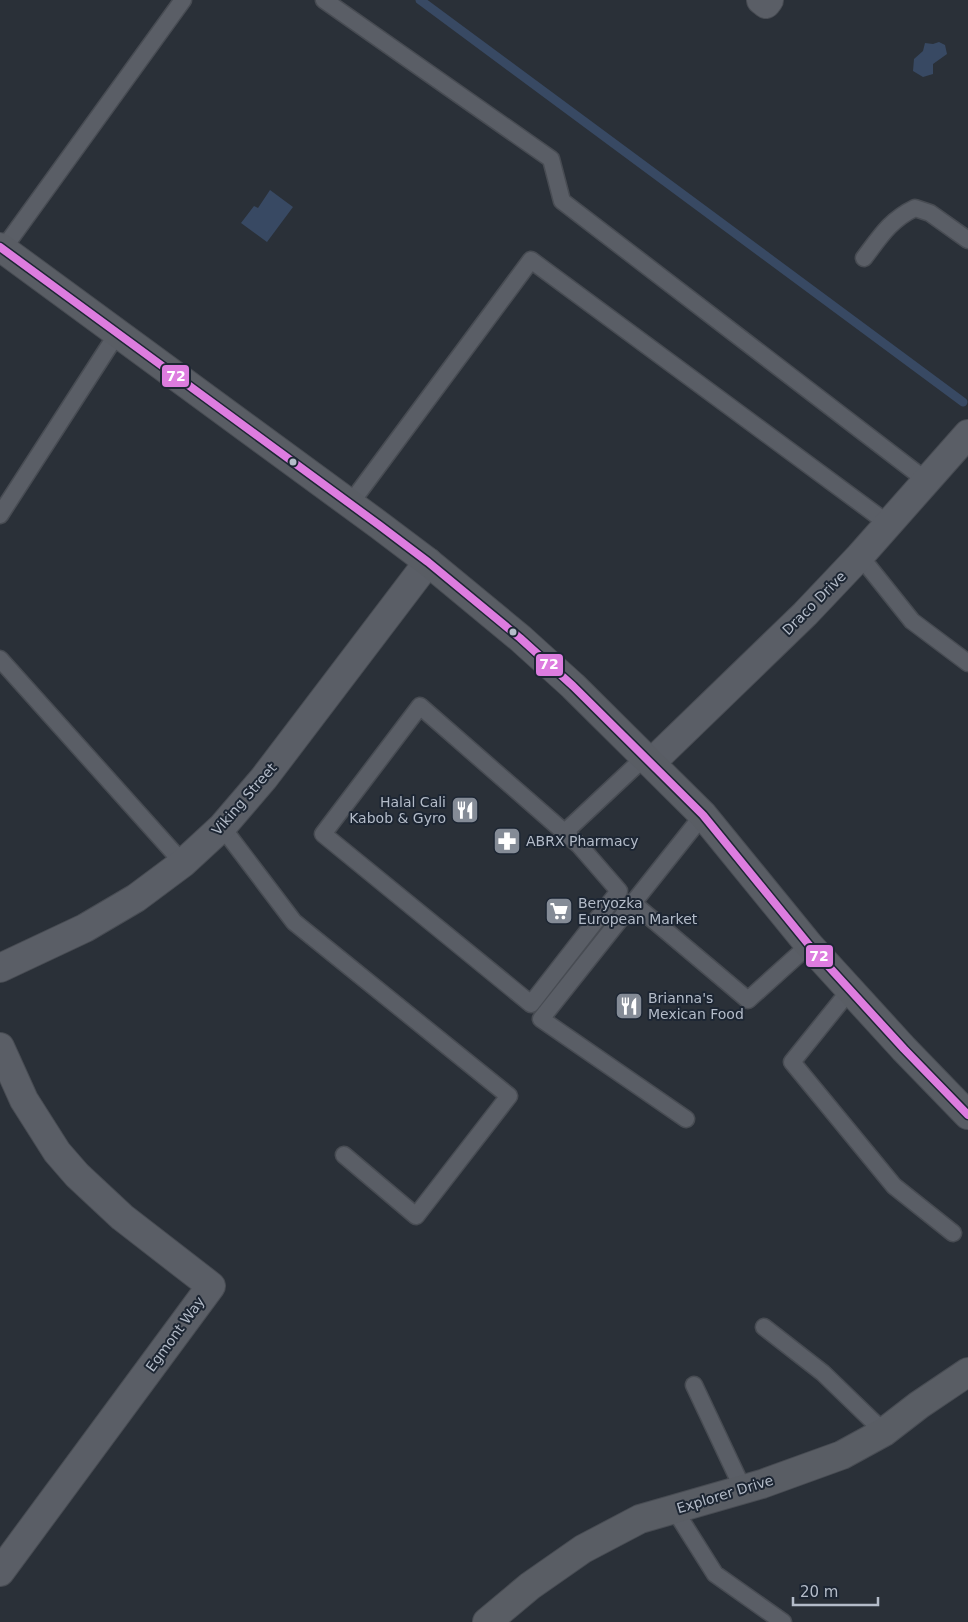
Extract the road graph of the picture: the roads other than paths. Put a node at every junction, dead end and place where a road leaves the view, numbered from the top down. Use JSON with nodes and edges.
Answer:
{"nodes":[{"id":1,"x":183,"y":0,"type":"edge"},
{"id":2,"x":324,"y":0,"type":"edge"},
{"id":3,"x":761,"y":0,"type":"edge"},
{"id":4,"x":769,"y":0,"type":"edge"},
{"id":5,"x":968,"y":240,"type":"edge"},
{"id":6,"x":1,"y":248,"type":"edge"},
{"id":7,"x":864,"y":258,"type":"dead end"},
{"id":8,"x":118,"y":334,"type":"junction"},
{"id":9,"x":968,"y":434,"type":"edge"},
{"id":10,"x":927,"y":481,"type":"junction"},
{"id":11,"x":350,"y":504,"type":"junction"},
{"id":12,"x":0,"y":515,"type":"edge"},
{"id":13,"x":890,"y":525,"type":"junction"},
{"id":14,"x":860,"y":556,"type":"junction"},
{"id":15,"x":428,"y":562,"type":"junction"},
{"id":16,"x":0,"y":659,"type":"edge"},
{"id":17,"x":968,"y":663,"type":"edge"},
{"id":18,"x":648,"y":760,"type":"junction"},
{"id":19,"x":703,"y":815,"type":"junction"},
{"id":20,"x":222,"y":827,"type":"junction"},
{"id":21,"x":565,"y":832,"type":"junction"},
{"id":22,"x":183,"y":863,"type":"junction"},
{"id":23,"x":633,"y":903,"type":"junction"},
{"id":24,"x":809,"y":945,"type":"junction"},
{"id":25,"x":0,"y":968,"type":"edge"},
{"id":26,"x":850,"y":990,"type":"junction"},
{"id":27,"x":0,"y":1047,"type":"edge"},
{"id":28,"x":968,"y":1115,"type":"edge"},
{"id":29,"x":686,"y":1119,"type":"dead end"},
{"id":30,"x":344,"y":1155,"type":"dead end"},
{"id":31,"x":953,"y":1233,"type":"dead end"},
{"id":32,"x":764,"y":1327,"type":"dead end"},
{"id":33,"x":965,"y":1380,"type":"edge"},
{"id":34,"x":694,"y":1384,"type":"dead end"},
{"id":35,"x":884,"y":1432,"type":"junction"},
{"id":36,"x":743,"y":1489,"type":"junction"},
{"id":37,"x":674,"y":1509,"type":"junction"},
{"id":38,"x":0,"y":1572,"type":"edge"},
{"id":39,"x":487,"y":1622,"type":"edge"},
{"id":40,"x":783,"y":1622,"type":"edge"}],
"edges":[{"from":1,"to":6,"type":"lane"},
{"from":2,"to":10,"type":"lane"},
{"from":3,"to":4,"type":"street"},
{"from":5,"to":7,"type":"lane"},
{"from":6,"to":8,"type":"street"},
{"from":8,"to":11,"type":"street"},
{"from":8,"to":12,"type":"lane"},
{"from":9,"to":10,"type":"street","name":"Draco Drive"},
{"from":10,"to":13,"type":"street","name":"Draco Drive"},
{"from":11,"to":13,"type":"lane"},
{"from":11,"to":15,"type":"street"},
{"from":13,"to":14,"type":"street","name":"Draco Drive"},
{"from":14,"to":17,"type":"lane"},
{"from":14,"to":18,"type":"street","name":"Draco Drive"},
{"from":15,"to":18,"type":"street"},
{"from":15,"to":20,"type":"street","name":"Viking Street"},
{"from":16,"to":22,"type":"lane"},
{"from":18,"to":19,"type":"street"},
{"from":18,"to":21,"type":"lane"},
{"from":19,"to":23,"type":"lane"},
{"from":19,"to":24,"type":"street"},
{"from":20,"to":22,"type":"street","name":"Viking Street"},
{"from":20,"to":30,"type":"lane"},
{"from":21,"to":21,"type":"lane"},
{"from":22,"to":25,"type":"street","name":"Viking Street"},
{"from":23,"to":24,"type":"lane"},
{"from":23,"to":29,"type":"lane"},
{"from":24,"to":26,"type":"street"},
{"from":26,"to":28,"type":"street"},
{"from":26,"to":31,"type":"lane"},
{"from":27,"to":38,"type":"street","name":"Egmont Way"},
{"from":32,"to":35,"type":"lane"},
{"from":33,"to":35,"type":"street","name":"Explorer Drive"},
{"from":34,"to":36,"type":"lane"},
{"from":35,"to":36,"type":"street","name":"Explorer Drive"},
{"from":36,"to":37,"type":"street","name":"Explorer Drive"},
{"from":37,"to":39,"type":"street","name":"Explorer Drive"},
{"from":37,"to":40,"type":"lane"}]}
